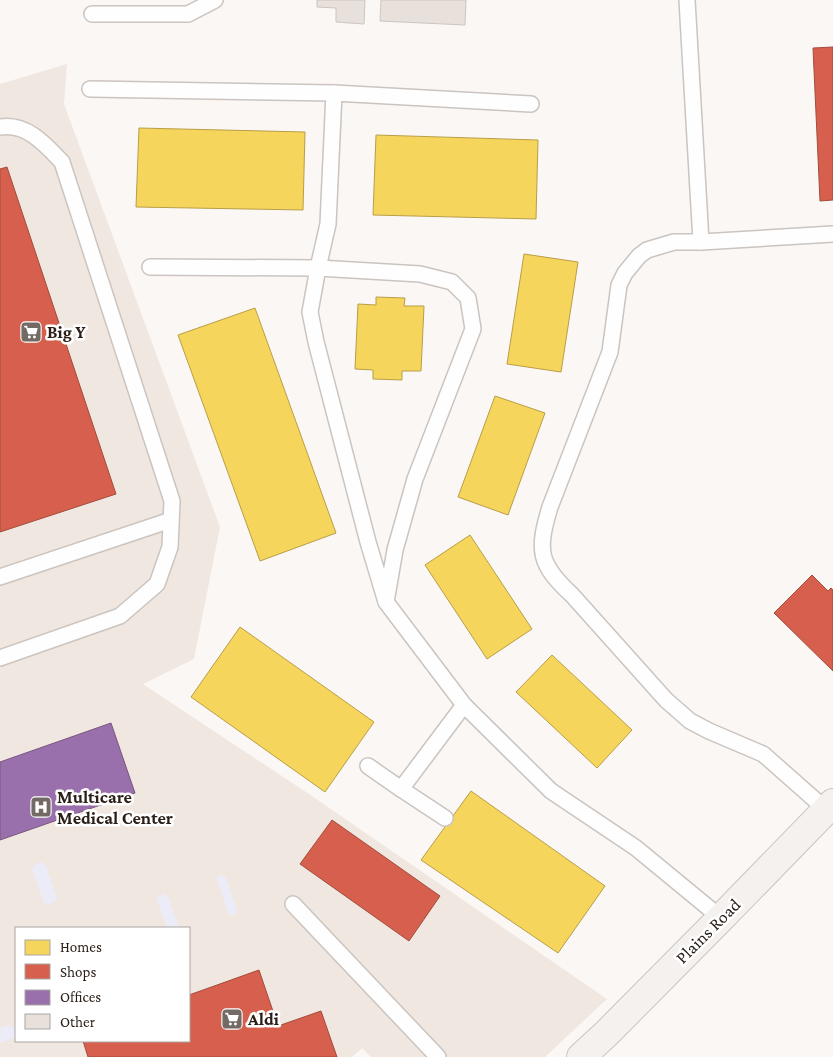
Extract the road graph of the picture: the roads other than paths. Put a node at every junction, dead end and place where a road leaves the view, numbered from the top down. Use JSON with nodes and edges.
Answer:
{"nodes":[{"id":1,"x":215,"y":0,"type":"edge"},
{"id":2,"x":687,"y":0,"type":"edge"},
{"id":3,"x":92,"y":14,"type":"dead end"},
{"id":4,"x":90,"y":89,"type":"dead end"},
{"id":5,"x":334,"y":94,"type":"junction"},
{"id":6,"x":531,"y":104,"type":"dead end"},
{"id":7,"x":0,"y":127,"type":"edge"},
{"id":8,"x":833,"y":234,"type":"edge"},
{"id":9,"x":701,"y":242,"type":"junction"},
{"id":10,"x":150,"y":267,"type":"dead end"},
{"id":11,"x":318,"y":268,"type":"junction"},
{"id":12,"x":171,"y":520,"type":"junction"},
{"id":13,"x":0,"y":577,"type":"edge"},
{"id":14,"x":386,"y":602,"type":"junction"},
{"id":15,"x":0,"y":658,"type":"edge"},
{"id":16,"x":464,"y":705,"type":"junction"},
{"id":17,"x":368,"y":766,"type":"dead end"},
{"id":18,"x":401,"y":788,"type":"junction"},
{"id":19,"x":831,"y":809,"type":"edge"},
{"id":20,"x":445,"y":818,"type":"dead end"},
{"id":21,"x":292,"y":904,"type":"dead end"},
{"id":22,"x":721,"y":918,"type":"junction"},
{"id":23,"x":438,"y":1057,"type":"edge"},
{"id":24,"x":581,"y":1057,"type":"edge"}],
"edges":[{"from":1,"to":3,"type":"lane"},
{"from":2,"to":9,"type":"lane"},
{"from":4,"to":5,"type":"lane"},
{"from":5,"to":6,"type":"lane"},
{"from":5,"to":11,"type":"lane"},
{"from":7,"to":12,"type":"lane"},
{"from":8,"to":9,"type":"lane"},
{"from":9,"to":19,"type":"lane"},
{"from":10,"to":11,"type":"lane"},
{"from":11,"to":14,"type":"lane"},
{"from":11,"to":14,"type":"lane"},
{"from":12,"to":13,"type":"lane"},
{"from":12,"to":15,"type":"lane"},
{"from":14,"to":16,"type":"lane"},
{"from":16,"to":18,"type":"lane"},
{"from":16,"to":22,"type":"lane"},
{"from":17,"to":18,"type":"lane"},
{"from":18,"to":20,"type":"lane"},
{"from":19,"to":22,"type":"main road","name":"Plains Road"},
{"from":21,"to":23,"type":"lane"},
{"from":22,"to":24,"type":"main road","name":"Plains Road"}]}
